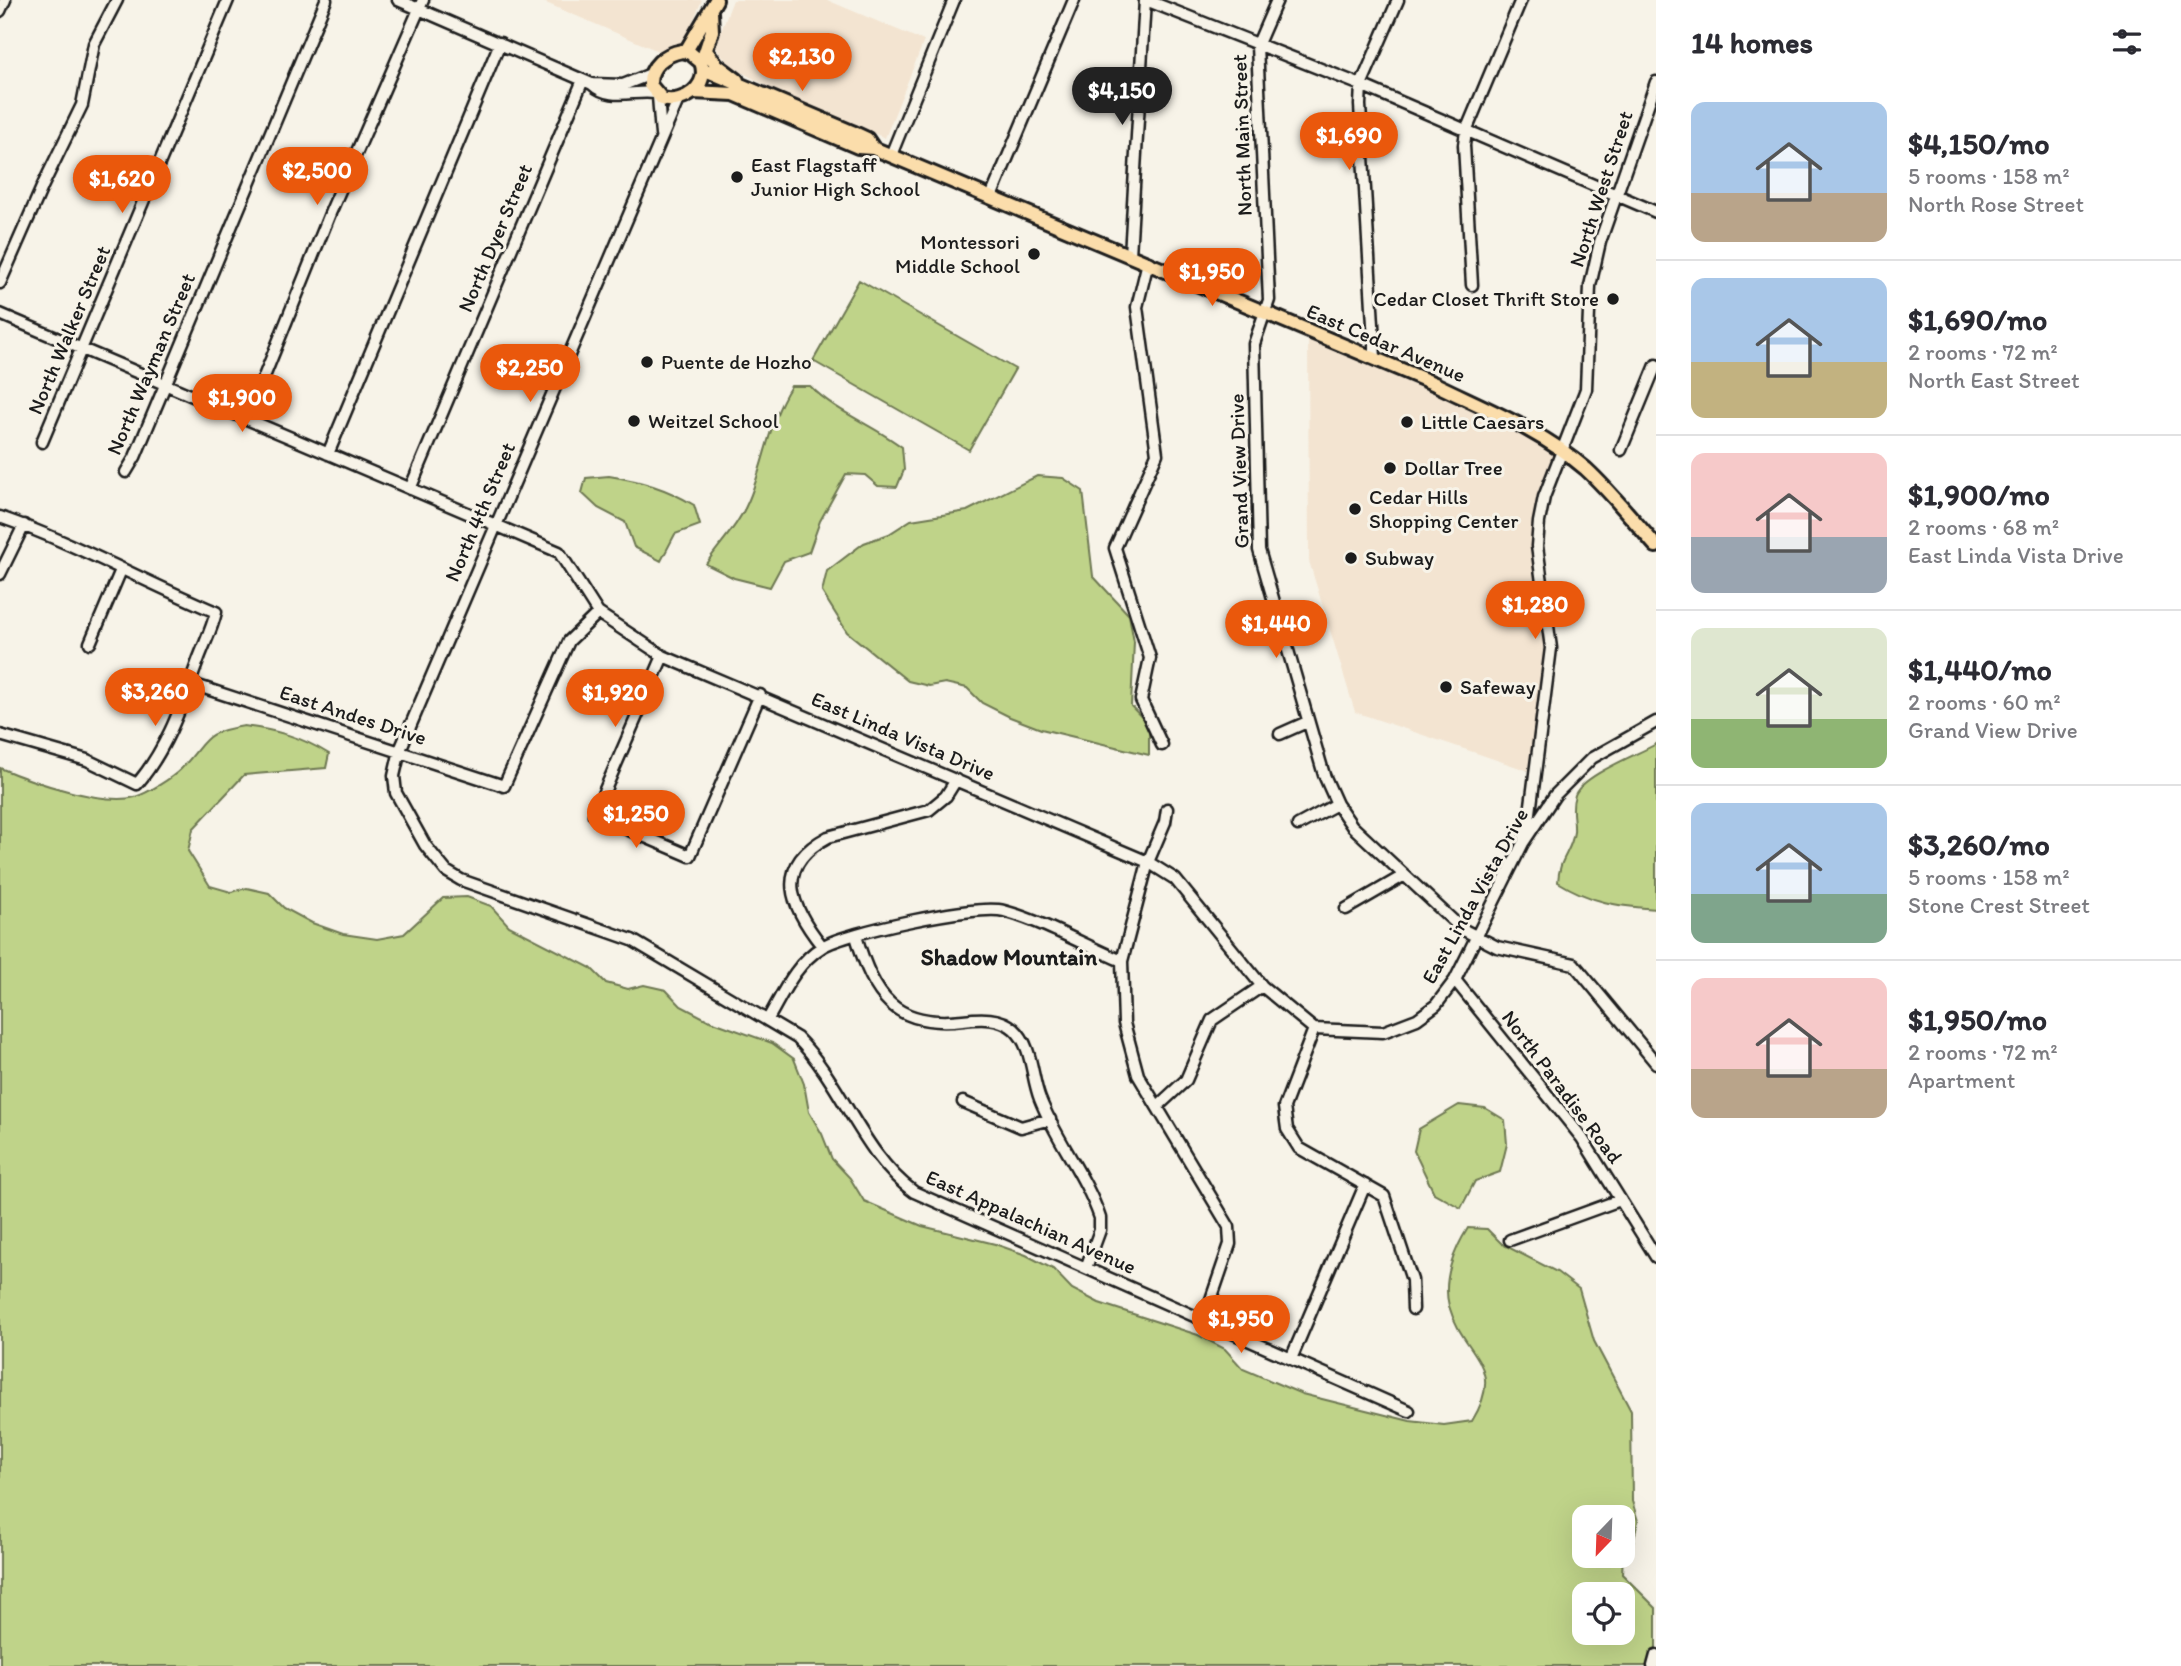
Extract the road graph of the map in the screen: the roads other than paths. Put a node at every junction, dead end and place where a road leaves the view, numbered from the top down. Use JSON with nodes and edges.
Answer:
{"nodes":[{"id":1,"x":5,"y":0,"type":"edge"},
{"id":2,"x":117,"y":0,"type":"edge"},
{"id":3,"x":228,"y":0,"type":"edge"},
{"id":4,"x":326,"y":0,"type":"edge"},
{"id":5,"x":398,"y":0,"type":"edge"},
{"id":6,"x":954,"y":0,"type":"edge"},
{"id":7,"x":1074,"y":0,"type":"edge"},
{"id":8,"x":1146,"y":0,"type":"edge"},
{"id":9,"x":1277,"y":0,"type":"edge"},
{"id":10,"x":1398,"y":0,"type":"edge"},
{"id":11,"x":1521,"y":0,"type":"edge"},
{"id":12,"x":422,"y":5,"type":"edge"},
{"id":13,"x":714,"y":6,"type":"edge"},
{"id":14,"x":0,"y":11,"type":"edge"},
{"id":15,"x":500,"y":43,"type":"junction"},
{"id":16,"x":1257,"y":46,"type":"junction"},
{"id":17,"x":687,"y":51,"type":"junction"},
{"id":18,"x":703,"y":61,"type":"junction"},
{"id":19,"x":651,"y":74,"type":"junction"},
{"id":20,"x":588,"y":82,"type":"junction"},
{"id":21,"x":1656,"y":82,"type":"edge"},
{"id":22,"x":1361,"y":85,"type":"junction"},
{"id":23,"x":693,"y":92,"type":"junction"},
{"id":24,"x":656,"y":94,"type":"junction"},
{"id":25,"x":678,"y":100,"type":"junction"},
{"id":26,"x":1466,"y":131,"type":"junction"},
{"id":27,"x":661,"y":135,"type":"junction"},
{"id":28,"x":873,"y":148,"type":"junction"},
{"id":29,"x":891,"y":155,"type":"junction"},
{"id":30,"x":1616,"y":196,"type":"junction"},
{"id":31,"x":991,"y":197,"type":"junction"},
{"id":32,"x":1656,"y":212,"type":"edge"},
{"id":33,"x":1130,"y":255,"type":"junction"},
{"id":34,"x":1148,"y":262,"type":"junction"},
{"id":35,"x":0,"y":283,"type":"edge"},
{"id":36,"x":1472,"y":285,"type":"dead end"},
{"id":37,"x":1265,"y":313,"type":"junction"},
{"id":38,"x":0,"y":314,"type":"edge"},
{"id":39,"x":82,"y":350,"type":"junction"},
{"id":40,"x":1376,"y":358,"type":"junction"},
{"id":41,"x":1656,"y":365,"type":"edge"},
{"id":42,"x":165,"y":385,"type":"junction"},
{"id":43,"x":247,"y":419,"type":"junction"},
{"id":44,"x":42,"y":443,"type":"dead end"},
{"id":45,"x":1621,"y":450,"type":"dead end"},
{"id":46,"x":1561,"y":451,"type":"junction"},
{"id":47,"x":328,"y":454,"type":"junction"},
{"id":48,"x":126,"y":472,"type":"dead end"},
{"id":49,"x":410,"y":489,"type":"junction"},
{"id":50,"x":0,"y":517,"type":"edge"},
{"id":51,"x":24,"y":525,"type":"junction"},
{"id":52,"x":495,"y":525,"type":"junction"},
{"id":53,"x":1656,"y":546,"type":"edge"},
{"id":54,"x":121,"y":570,"type":"junction"},
{"id":55,"x":0,"y":574,"type":"edge"},
{"id":56,"x":598,"y":613,"type":"junction"},
{"id":57,"x":90,"y":643,"type":"dead end"},
{"id":58,"x":663,"y":656,"type":"junction"},
{"id":59,"x":189,"y":683,"type":"junction"},
{"id":60,"x":760,"y":695,"type":"junction"},
{"id":61,"x":1307,"y":722,"type":"junction"},
{"id":62,"x":1656,"y":722,"type":"edge"},
{"id":63,"x":1280,"y":734,"type":"dead end"},
{"id":64,"x":0,"y":735,"type":"edge"},
{"id":65,"x":1162,"y":745,"type":"dead end"},
{"id":66,"x":400,"y":750,"type":"junction"},
{"id":67,"x":956,"y":780,"type":"junction"},
{"id":68,"x":1337,"y":804,"type":"junction"},
{"id":69,"x":1167,"y":809,"type":"dead end"},
{"id":70,"x":1298,"y":825,"type":"dead end"},
{"id":71,"x":1523,"y":843,"type":"junction"},
{"id":72,"x":1148,"y":862,"type":"junction"},
{"id":73,"x":1403,"y":876,"type":"junction"},
{"id":74,"x":1346,"y":909,"type":"dead end"},
{"id":75,"x":856,"y":936,"type":"junction"},
{"id":76,"x":1475,"y":937,"type":"junction"},
{"id":77,"x":822,"y":946,"type":"junction"},
{"id":78,"x":1122,"y":961,"type":"junction"},
{"id":79,"x":1455,"y":979,"type":"junction"},
{"id":80,"x":1262,"y":986,"type":"junction"},
{"id":81,"x":768,"y":1019,"type":"junction"},
{"id":82,"x":1314,"y":1029,"type":"junction"},
{"id":83,"x":1656,"y":1063,"type":"edge"},
{"id":84,"x":963,"y":1102,"type":"dead end"},
{"id":85,"x":1158,"y":1106,"type":"junction"},
{"id":86,"x":1050,"y":1119,"type":"junction"},
{"id":87,"x":1365,"y":1185,"type":"junction"},
{"id":88,"x":1620,"y":1200,"type":"junction"},
{"id":89,"x":1510,"y":1240,"type":"dead end"},
{"id":90,"x":1655,"y":1251,"type":"edge"},
{"id":91,"x":1086,"y":1268,"type":"junction"},
{"id":92,"x":1413,"y":1309,"type":"dead end"},
{"id":93,"x":1204,"y":1320,"type":"junction"},
{"id":94,"x":1291,"y":1359,"type":"junction"},
{"id":95,"x":1409,"y":1410,"type":"dead end"},
{"id":96,"x":1656,"y":1655,"type":"edge"},
{"id":97,"x":1653,"y":1666,"type":"edge"}],
"edges":[{"from":1,"to":14,"type":"street"},
{"from":2,"to":35,"type":"street"},
{"from":3,"to":39,"type":"street","name":"North Walker Street"},
{"from":4,"to":42,"type":"street","name":"North Wayman Street"},
{"from":5,"to":12,"type":"street"},
{"from":6,"to":29,"type":"street"},
{"from":7,"to":31,"type":"street"},
{"from":8,"to":16,"type":"street"},
{"from":8,"to":33,"type":"street"},
{"from":9,"to":16,"type":"street","name":"North Main Street"},
{"from":10,"to":22,"type":"street"},
{"from":11,"to":26,"type":"street"},
{"from":12,"to":15,"type":"street"},
{"from":12,"to":43,"type":"street"},
{"from":13,"to":17,"type":"main road"},
{"from":13,"to":18,"type":"main road"},
{"from":15,"to":20,"type":"street"},
{"from":15,"to":47,"type":"street"},
{"from":16,"to":22,"type":"street"},
{"from":16,"to":37,"type":"street","name":"North Main Street"},
{"from":17,"to":18,"type":"main road"},
{"from":17,"to":19,"type":"main road"},
{"from":18,"to":23,"type":"main road"},
{"from":18,"to":28,"type":"main road","name":"East Cedar Avenue"},
{"from":19,"to":20,"type":"street"},
{"from":19,"to":24,"type":"main road"},
{"from":20,"to":24,"type":"street"},
{"from":20,"to":49,"type":"street","name":"North Dyer Street"},
{"from":21,"to":30,"type":"street","name":"North West Street"},
{"from":22,"to":26,"type":"street"},
{"from":22,"to":40,"type":"street"},
{"from":23,"to":25,"type":"main road"},
{"from":23,"to":28,"type":"main road","name":"East Cedar Avenue"},
{"from":24,"to":25,"type":"main road"},
{"from":24,"to":27,"type":"street","name":"North 4th Street"},
{"from":25,"to":27,"type":"street","name":"North 4th Street"},
{"from":26,"to":30,"type":"street"},
{"from":26,"to":36,"type":"street"},
{"from":27,"to":52,"type":"street","name":"North 4th Street"},
{"from":28,"to":29,"type":"main road","name":"East Cedar Avenue"},
{"from":29,"to":31,"type":"main road","name":"East Cedar Avenue"},
{"from":30,"to":32,"type":"street"},
{"from":30,"to":46,"type":"street","name":"North West Street"},
{"from":31,"to":33,"type":"main road","name":"East Cedar Avenue"},
{"from":33,"to":34,"type":"main road","name":"East Cedar Avenue"},
{"from":34,"to":37,"type":"main road","name":"East Cedar Avenue"},
{"from":34,"to":65,"type":"street"},
{"from":37,"to":40,"type":"main road","name":"East Cedar Avenue"},
{"from":37,"to":61,"type":"street","name":"Grand View Drive"},
{"from":38,"to":39,"type":"street","name":"East Linda Vista Drive"},
{"from":39,"to":42,"type":"street","name":"East Linda Vista Drive"},
{"from":39,"to":44,"type":"street","name":"North Walker Street"},
{"from":40,"to":46,"type":"main road","name":"East Cedar Avenue"},
{"from":41,"to":45,"type":"street"},
{"from":42,"to":43,"type":"street","name":"East Linda Vista Drive"},
{"from":42,"to":48,"type":"street","name":"North Wayman Street"},
{"from":43,"to":47,"type":"street","name":"East Linda Vista Drive"},
{"from":46,"to":53,"type":"main road","name":"East Cedar Avenue"},
{"from":46,"to":71,"type":"street","name":"North West Street"},
{"from":47,"to":49,"type":"street","name":"East Linda Vista Drive"},
{"from":49,"to":52,"type":"street","name":"East Linda Vista Drive"},
{"from":50,"to":51,"type":"street"},
{"from":51,"to":54,"type":"street"},
{"from":51,"to":55,"type":"street"},
{"from":52,"to":56,"type":"street","name":"East Linda Vista Drive"},
{"from":52,"to":66,"type":"street","name":"North 4th Street"},
{"from":54,"to":57,"type":"street"},
{"from":54,"to":59,"type":"street"},
{"from":56,"to":58,"type":"street","name":"East Linda Vista Drive"},
{"from":56,"to":66,"type":"street","name":"East Andes Drive"},
{"from":58,"to":60,"type":"street","name":"East Linda Vista Drive"},
{"from":58,"to":60,"type":"street"},
{"from":59,"to":64,"type":"street"},
{"from":59,"to":66,"type":"street","name":"East Andes Drive"},
{"from":60,"to":67,"type":"street","name":"East Linda Vista Drive"},
{"from":61,"to":63,"type":"street"},
{"from":61,"to":68,"type":"street","name":"Grand View Drive"},
{"from":62,"to":71,"type":"street","name":"East Linda Vista Drive"},
{"from":66,"to":81,"type":"street","name":"East Appalachian Avenue"},
{"from":67,"to":72,"type":"street","name":"East Linda Vista Drive"},
{"from":67,"to":77,"type":"street"},
{"from":68,"to":70,"type":"street"},
{"from":68,"to":73,"type":"street","name":"Grand View Drive"},
{"from":69,"to":72,"type":"street"},
{"from":71,"to":76,"type":"street","name":"East Linda Vista Drive"},
{"from":72,"to":78,"type":"street"},
{"from":72,"to":80,"type":"street","name":"East Linda Vista Drive"},
{"from":73,"to":74,"type":"street"},
{"from":73,"to":76,"type":"street","name":"Grand View Drive"},
{"from":75,"to":77,"type":"street"},
{"from":75,"to":78,"type":"street"},
{"from":75,"to":86,"type":"street"},
{"from":76,"to":79,"type":"street","name":"East Linda Vista Drive"},
{"from":76,"to":83,"type":"street","name":"Grand View Drive"},
{"from":77,"to":81,"type":"street"},
{"from":78,"to":85,"type":"street"},
{"from":79,"to":82,"type":"street","name":"East Linda Vista Drive"},
{"from":79,"to":88,"type":"street","name":"North Paradise Road"},
{"from":80,"to":82,"type":"street","name":"East Linda Vista Drive"},
{"from":80,"to":85,"type":"street"},
{"from":81,"to":91,"type":"street","name":"East Appalachian Avenue"},
{"from":82,"to":87,"type":"street"},
{"from":84,"to":86,"type":"street"},
{"from":85,"to":93,"type":"street"},
{"from":86,"to":91,"type":"street"},
{"from":87,"to":92,"type":"street"},
{"from":87,"to":94,"type":"street"},
{"from":88,"to":89,"type":"street"},
{"from":88,"to":90,"type":"street","name":"North Paradise Road"},
{"from":91,"to":93,"type":"street","name":"East Appalachian Avenue"},
{"from":93,"to":94,"type":"street","name":"East Appalachian Avenue"},
{"from":94,"to":95,"type":"street","name":"East Appalachian Avenue"},
{"from":96,"to":97,"type":"street"}]}
